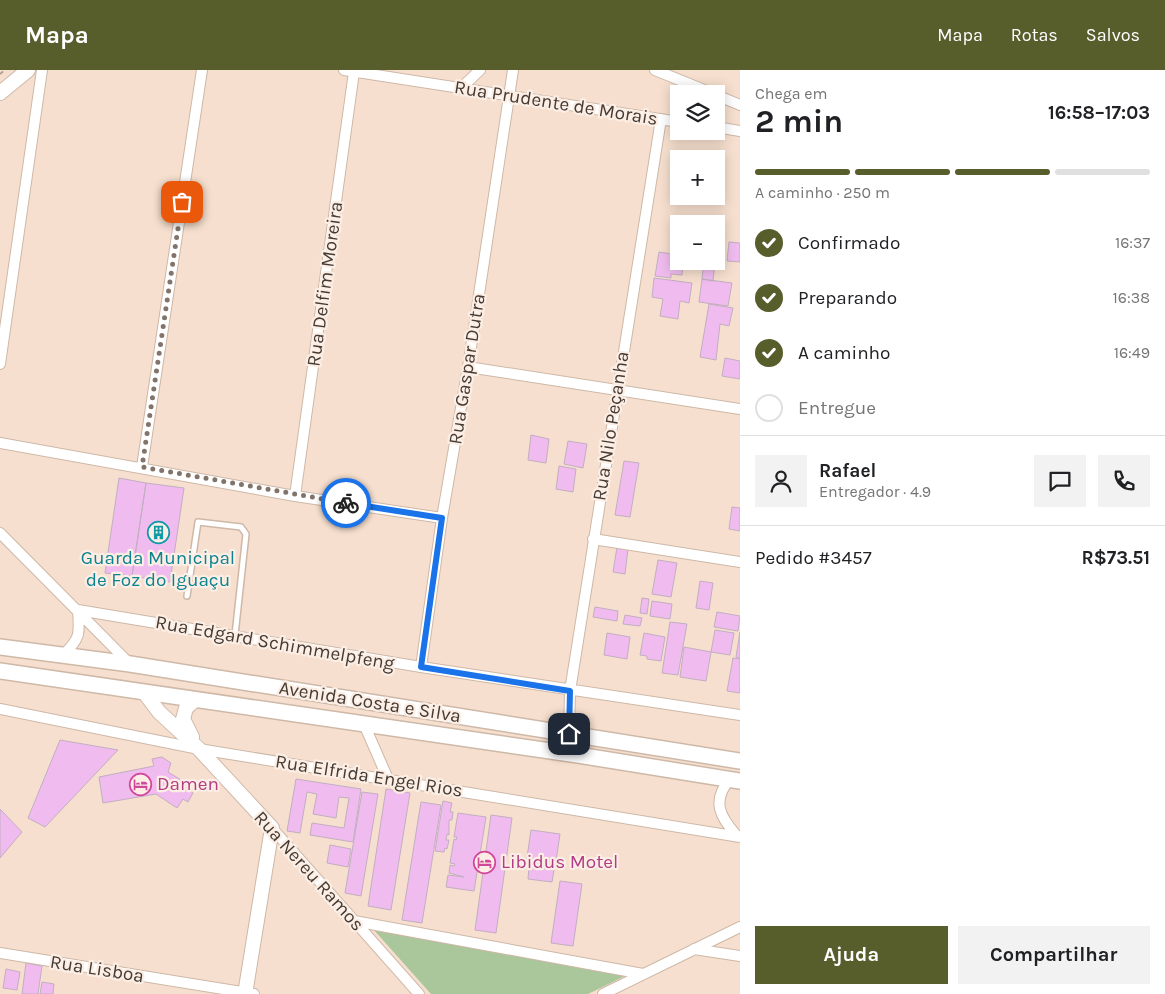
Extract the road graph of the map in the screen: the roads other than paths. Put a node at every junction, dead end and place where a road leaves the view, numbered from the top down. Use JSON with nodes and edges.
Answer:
{"nodes":[{"id":1,"x":28,"y":70,"type":"edge"},
{"id":2,"x":42,"y":70,"type":"edge"},
{"id":3,"x":202,"y":70,"type":"edge"},
{"id":4,"x":480,"y":70,"type":"edge"},
{"id":5,"x":513,"y":70,"type":"edge"},
{"id":6,"x":655,"y":70,"type":"edge"},
{"id":7,"x":349,"y":71,"type":"edge"},
{"id":8,"x":692,"y":85,"type":"edge"},
{"id":9,"x":461,"y":88,"type":"junction"},
{"id":10,"x":0,"y":93,"type":"edge"},
{"id":11,"x":508,"y":95,"type":"junction"},
{"id":12,"x":725,"y":98,"type":"edge"},
{"id":13,"x":740,"y":104,"type":"edge"},
{"id":14,"x":660,"y":119,"type":"junction"},
{"id":15,"x":670,"y":121,"type":"edge"},
{"id":16,"x":725,"y":128,"type":"edge"},
{"id":17,"x":740,"y":131,"type":"edge"},
{"id":18,"x":0,"y":364,"type":"edge"},
{"id":19,"x":468,"y":368,"type":"junction"},
{"id":20,"x":616,"y":391,"type":"junction"},
{"id":21,"x":740,"y":408,"type":"edge"},
{"id":22,"x":0,"y":443,"type":"edge"},
{"id":23,"x":142,"y":467,"type":"junction"},
{"id":24,"x":295,"y":496,"type":"junction"},
{"id":25,"x":442,"y":518,"type":"junction"},
{"id":26,"x":0,"y":533,"type":"edge"},
{"id":27,"x":593,"y":539,"type":"junction"},
{"id":28,"x":740,"y":562,"type":"edge"},
{"id":29,"x":187,"y":596,"type":"dead end"},
{"id":30,"x":78,"y":610,"type":"junction"},
{"id":31,"x":235,"y":635,"type":"junction"},
{"id":32,"x":0,"y":647,"type":"edge"},
{"id":33,"x":62,"y":656,"type":"junction"},
{"id":34,"x":130,"y":664,"type":"junction"},
{"id":35,"x":421,"y":667,"type":"junction"},
{"id":36,"x":0,"y":671,"type":"edge"},
{"id":37,"x":570,"y":691,"type":"junction"},
{"id":38,"x":144,"y":692,"type":"junction"},
{"id":39,"x":195,"y":700,"type":"junction"},
{"id":40,"x":0,"y":708,"type":"edge"},
{"id":41,"x":740,"y":714,"type":"edge"},
{"id":42,"x":364,"y":724,"type":"junction"},
{"id":43,"x":569,"y":734,"type":"junction"},
{"id":44,"x":199,"y":748,"type":"junction"},
{"id":45,"x":740,"y":761,"type":"edge"},
{"id":46,"x":388,"y":779,"type":"junction"},
{"id":47,"x":735,"y":780,"type":"edge"},
{"id":48,"x":272,"y":828,"type":"junction"},
{"id":49,"x":739,"y":837,"type":"edge"},
{"id":50,"x":354,"y":921,"type":"junction"},
{"id":51,"x":740,"y":927,"type":"edge"},
{"id":52,"x":694,"y":949,"type":"junction"},
{"id":53,"x":0,"y":953,"type":"edge"},
{"id":54,"x":740,"y":956,"type":"edge"},
{"id":55,"x":643,"y":974,"type":"junction"},
{"id":56,"x":248,"y":993,"type":"edge"},
{"id":57,"x":419,"y":994,"type":"edge"},
{"id":58,"x":603,"y":994,"type":"edge"}],
"edges":[{"from":1,"to":10,"type":"street"},
{"from":2,"to":18,"type":"street"},
{"from":3,"to":23,"type":"street"},
{"from":4,"to":9,"type":"street"},
{"from":5,"to":11,"type":"street","name":"Rua Gaspar Dutra"},
{"from":6,"to":8,"type":"street"},
{"from":7,"to":9,"type":"street","name":"Rua Prudente de Morais"},
{"from":7,"to":24,"type":"street","name":"Rua Delfim Moreira"},
{"from":9,"to":11,"type":"street","name":"Rua Prudente de Morais"},
{"from":11,"to":14,"type":"street","name":"Rua Prudente de Morais"},
{"from":11,"to":19,"type":"street","name":"Rua Gaspar Dutra"},
{"from":12,"to":13,"type":"street"},
{"from":14,"to":15,"type":"street","name":"Rua Prudente de Morais"},
{"from":14,"to":20,"type":"street","name":"Rua Nilo Peçanha"},
{"from":16,"to":17,"type":"street"},
{"from":19,"to":20,"type":"street"},
{"from":19,"to":25,"type":"street","name":"Rua Gaspar Dutra"},
{"from":20,"to":21,"type":"street"},
{"from":20,"to":27,"type":"street","name":"Rua Nilo Peçanha"},
{"from":22,"to":23,"type":"street"},
{"from":23,"to":24,"type":"street"},
{"from":24,"to":25,"type":"street"},
{"from":25,"to":35,"type":"street","name":"Rua Gaspar Dutra"},
{"from":26,"to":30,"type":"street"},
{"from":27,"to":28,"type":"street"},
{"from":27,"to":37,"type":"street","name":"Rua Nilo Peçanha"},
{"from":29,"to":31,"type":"lane"},
{"from":30,"to":31,"type":"street","name":"Rua Edgard Schimmelpfeng"},
{"from":30,"to":33,"type":"street"},
{"from":30,"to":34,"type":"street"},
{"from":31,"to":35,"type":"street","name":"Rua Edgard Schimmelpfeng"},
{"from":32,"to":33,"type":"main road","name":"Avenida Costa e Silva"},
{"from":33,"to":34,"type":"main road","name":"Avenida Costa e Silva"},
{"from":34,"to":43,"type":"main road","name":"Avenida Costa e Silva"},
{"from":35,"to":37,"type":"street","name":"Rua Edgard Schimmelpfeng"},
{"from":36,"to":38,"type":"main road","name":"Avenida Costa e Silva"},
{"from":37,"to":41,"type":"street","name":"Rua Edgard Schimmelpfeng"},
{"from":37,"to":43,"type":"street","name":"Rua Nilo Peçanha"},
{"from":38,"to":39,"type":"main road","name":"Avenida Costa e Silva"},
{"from":38,"to":44,"type":"street"},
{"from":39,"to":42,"type":"main road","name":"Avenida Costa e Silva"},
{"from":39,"to":44,"type":"street"},
{"from":40,"to":44,"type":"street","name":"Rua Elfrida Engel Rios"},
{"from":42,"to":46,"type":"street"},
{"from":42,"to":47,"type":"main road","name":"Avenida Costa e Silva"},
{"from":43,"to":45,"type":"main road","name":"Avenida Costa e Silva"},
{"from":44,"to":46,"type":"street","name":"Rua Elfrida Engel Rios"},
{"from":44,"to":48,"type":"street","name":"Rua Nereu Ramos"},
{"from":46,"to":49,"type":"street","name":"Rua Elfrida Engel Rios"},
{"from":47,"to":49,"type":"street"},
{"from":48,"to":50,"type":"street","name":"Rua Nereu Ramos"},
{"from":48,"to":56,"type":"street"},
{"from":50,"to":55,"type":"street"},
{"from":50,"to":57,"type":"street","name":"Rua Nereu Ramos"},
{"from":51,"to":52,"type":"street"},
{"from":52,"to":54,"type":"street"},
{"from":52,"to":55,"type":"street"},
{"from":53,"to":56,"type":"street","name":"Rua Lisboa"},
{"from":55,"to":58,"type":"street"}]}
